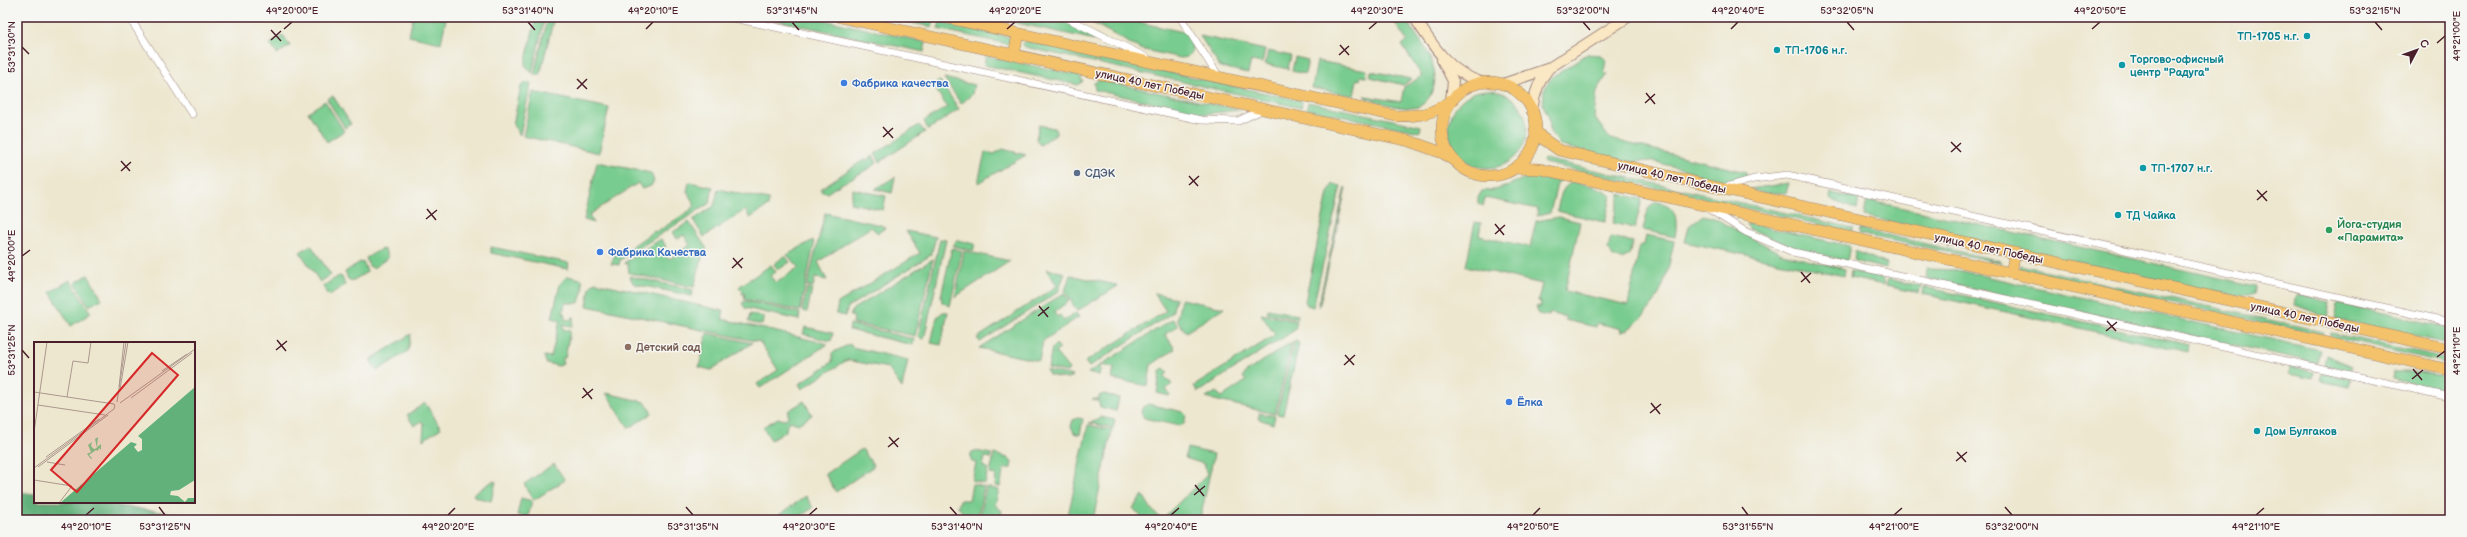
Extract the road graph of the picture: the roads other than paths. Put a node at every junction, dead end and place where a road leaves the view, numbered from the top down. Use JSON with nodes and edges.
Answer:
{"nodes":[{"id":1,"x":129,"y":17,"type":"edge"},
{"id":2,"x":730,"y":17,"type":"edge"},
{"id":3,"x":840,"y":17,"type":"edge"},
{"id":4,"x":942,"y":17,"type":"edge"},
{"id":5,"x":1064,"y":17,"type":"edge"},
{"id":6,"x":1180,"y":17,"type":"edge"},
{"id":7,"x":1414,"y":17,"type":"edge"},
{"id":8,"x":1628,"y":17,"type":"edge"},
{"id":9,"x":1018,"y":34,"type":"junction"},
{"id":10,"x":1438,"y":54,"type":"junction"},
{"id":11,"x":1014,"y":55,"type":"junction"},
{"id":12,"x":1160,"y":65,"type":"junction"},
{"id":13,"x":1549,"y":68,"type":"junction"},
{"id":14,"x":1219,"y":77,"type":"junction"},
{"id":15,"x":1481,"y":82,"type":"junction"},
{"id":16,"x":1503,"y":84,"type":"junction"},
{"id":17,"x":1451,"y":100,"type":"junction"},
{"id":18,"x":1264,"y":109,"type":"junction"},
{"id":19,"x":1532,"y":111,"type":"junction"},
{"id":20,"x":192,"y":114,"type":"dead end"},
{"id":21,"x":1535,"y":130,"type":"junction"},
{"id":22,"x":1456,"y":162,"type":"junction"},
{"id":23,"x":1516,"y":168,"type":"junction"},
{"id":24,"x":1719,"y":188,"type":"junction"},
{"id":25,"x":1702,"y":205,"type":"junction"},
{"id":26,"x":2015,"y":253,"type":"junction"},
{"id":27,"x":2011,"y":273,"type":"junction"},
{"id":28,"x":2450,"y":322,"type":"edge"},
{"id":29,"x":2450,"y":349,"type":"edge"},
{"id":30,"x":2450,"y":370,"type":"edge"},
{"id":31,"x":2450,"y":397,"type":"edge"}],
"edges":[{"from":1,"to":20,"type":"street"},
{"from":2,"to":18,"type":"street"},
{"from":3,"to":11,"type":"main road","name":"улица 40 лет Победы"},
{"from":4,"to":9,"type":"main road","name":"улица 40 лет Победы"},
{"from":5,"to":12,"type":"street"},
{"from":6,"to":14,"type":"street"},
{"from":7,"to":10,"type":"main road"},
{"from":8,"to":13,"type":"main road"},
{"from":9,"to":11,"type":"main road"},
{"from":9,"to":12,"type":"main road","name":"улица 40 лет Победы"},
{"from":10,"to":15,"type":"main road"},
{"from":10,"to":17,"type":"main road"},
{"from":11,"to":18,"type":"main road","name":"улица 40 лет Победы"},
{"from":12,"to":14,"type":"main road","name":"улица 40 лет Победы"},
{"from":13,"to":16,"type":"main road"},
{"from":13,"to":19,"type":"main road"},
{"from":14,"to":17,"type":"main road","name":"улица 40 лет Победы"},
{"from":15,"to":16,"type":"main road"},
{"from":15,"to":17,"type":"main road"},
{"from":16,"to":19,"type":"main road"},
{"from":17,"to":22,"type":"main road"},
{"from":18,"to":22,"type":"main road","name":"улица 40 лет Победы"},
{"from":19,"to":21,"type":"main road"},
{"from":21,"to":23,"type":"main road"},
{"from":21,"to":24,"type":"main road","name":"улица 40 лет Победы"},
{"from":22,"to":23,"type":"main road"},
{"from":23,"to":25,"type":"main road","name":"улица 40 лет Победы"},
{"from":24,"to":26,"type":"main road","name":"улица 40 лет Победы"},
{"from":24,"to":28,"type":"street"},
{"from":25,"to":27,"type":"main road","name":"улица 40 лет Победы"},
{"from":25,"to":31,"type":"street","name":"улица 40 лет Победы"},
{"from":26,"to":27,"type":"main road"},
{"from":26,"to":29,"type":"main road","name":"улица 40 лет Победы"},
{"from":27,"to":30,"type":"main road","name":"улица 40 лет Победы"}]}
